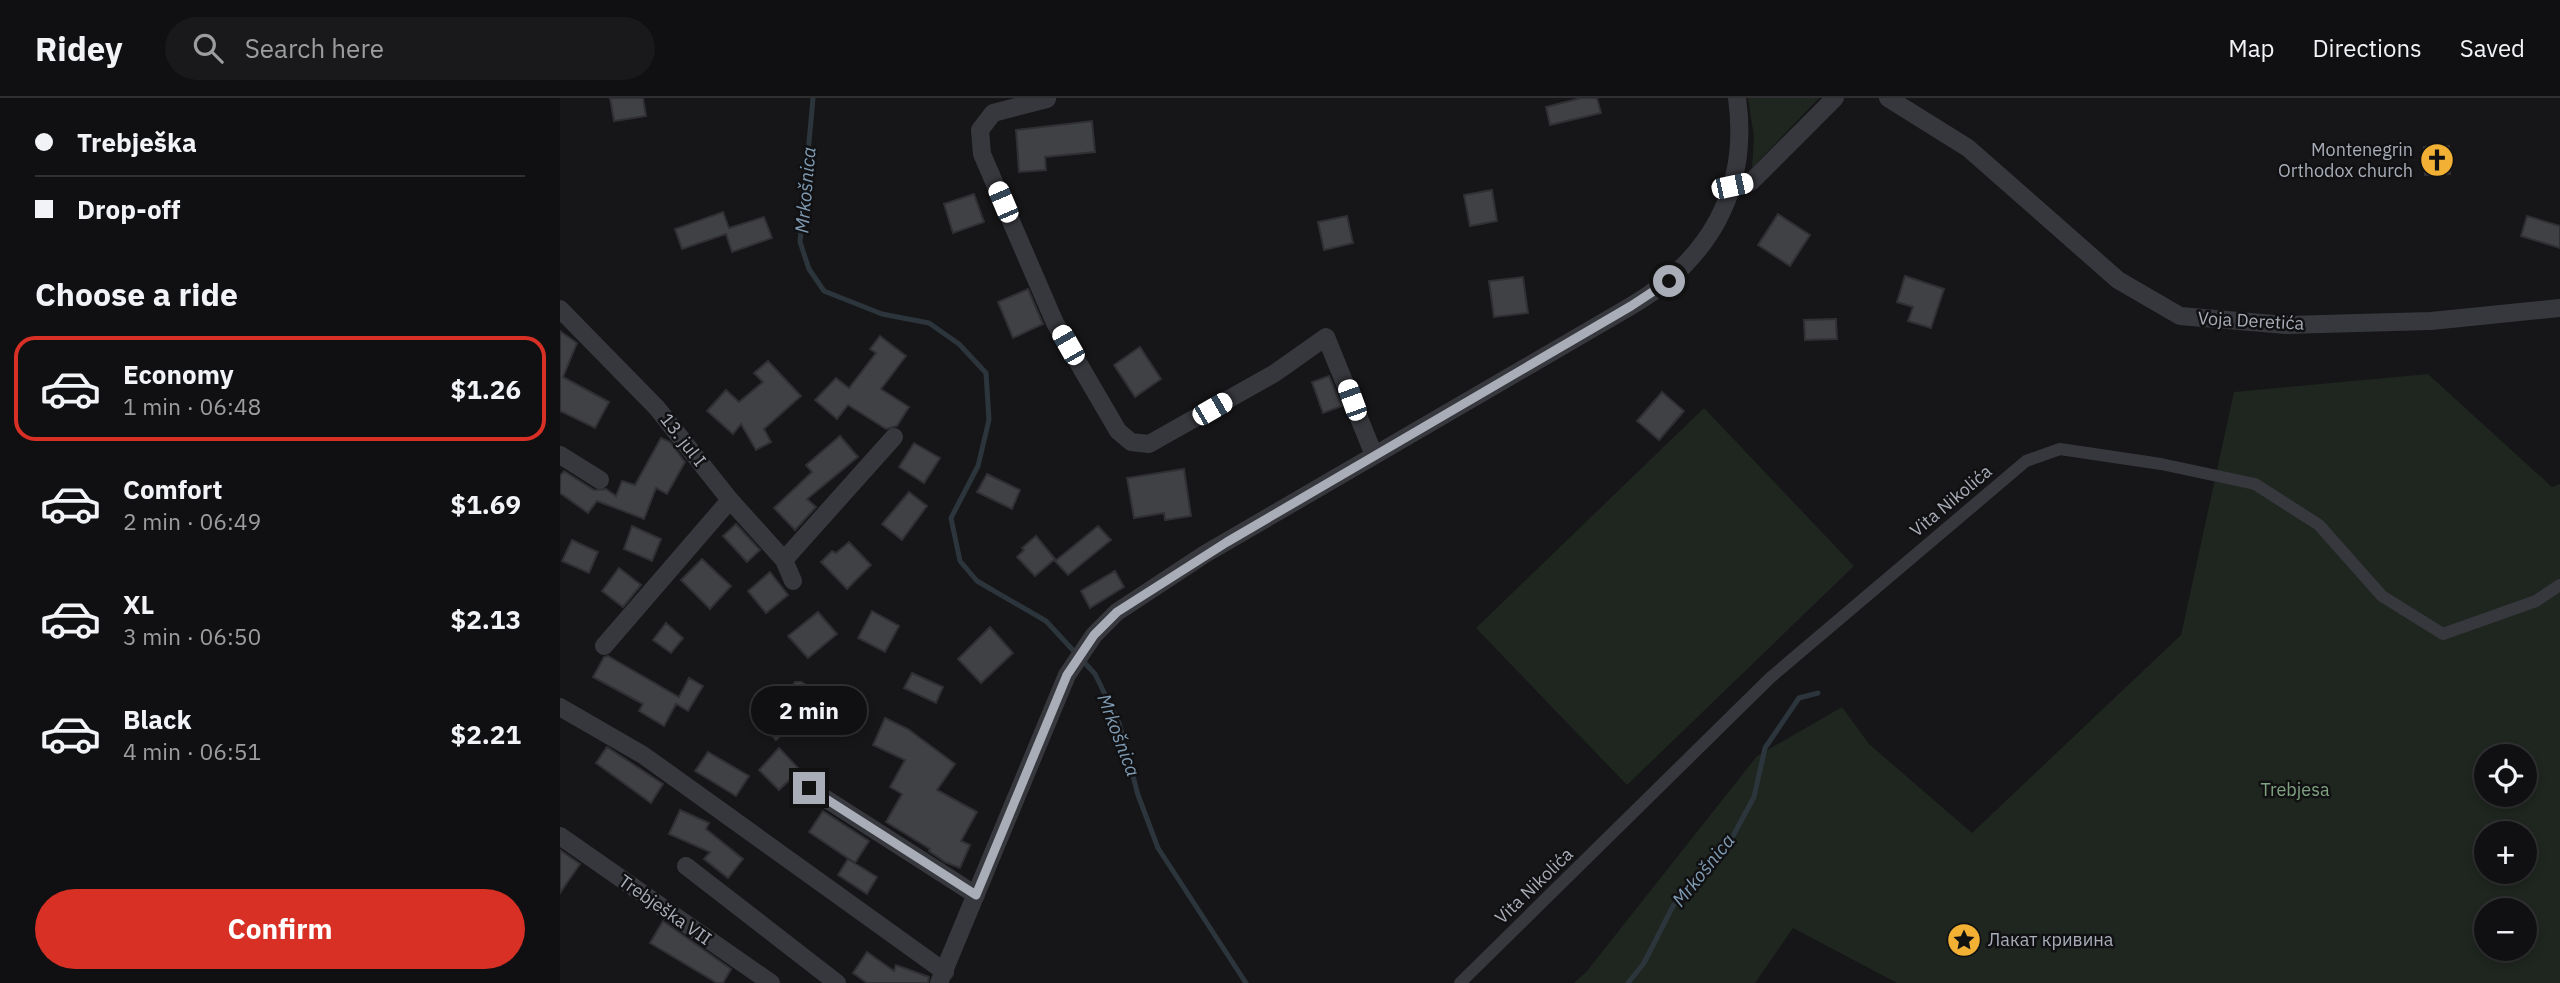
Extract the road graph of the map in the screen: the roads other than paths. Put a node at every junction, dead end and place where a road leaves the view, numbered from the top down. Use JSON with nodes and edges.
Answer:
{"nodes":[{"id":1,"x":1737,"y":98,"type":"edge"},
{"id":2,"x":1835,"y":98,"type":"edge"},
{"id":3,"x":1888,"y":98,"type":"edge"},
{"id":4,"x":1047,"y":99,"type":"edge"},
{"id":5,"x":1732,"y":186,"type":"junction"},
{"id":6,"x":2560,"y":308,"type":"edge"},
{"id":7,"x":560,"y":309,"type":"edge"},
{"id":8,"x":894,"y":437,"type":"dead end"},
{"id":9,"x":560,"y":455,"type":"edge"},
{"id":10,"x":1374,"y":455,"type":"junction"},
{"id":11,"x":600,"y":480,"type":"dead end"},
{"id":12,"x":730,"y":500,"type":"junction"},
{"id":13,"x":784,"y":560,"type":"junction"},
{"id":14,"x":793,"y":581,"type":"dead end"},
{"id":15,"x":2560,"y":585,"type":"edge"},
{"id":16,"x":604,"y":646,"type":"dead end"},
{"id":17,"x":560,"y":707,"type":"edge"},
{"id":18,"x":809,"y":788,"type":"dead end"},
{"id":19,"x":560,"y":836,"type":"edge"},
{"id":20,"x":686,"y":866,"type":"dead end"},
{"id":21,"x":976,"y":895,"type":"junction"},
{"id":22,"x":942,"y":977,"type":"edge"},
{"id":23,"x":771,"y":983,"type":"edge"},
{"id":24,"x":837,"y":983,"type":"edge"},
{"id":25,"x":1460,"y":983,"type":"edge"}],
"edges":[{"from":1,"to":5,"type":"street"},
{"from":2,"to":5,"type":"street"},
{"from":3,"to":6,"type":"street","name":"Voja Deretića"},
{"from":4,"to":10,"type":"street"},
{"from":5,"to":10,"type":"street"},
{"from":7,"to":12,"type":"street","name":"13. jul I"},
{"from":8,"to":13,"type":"street"},
{"from":9,"to":11,"type":"street"},
{"from":10,"to":21,"type":"street"},
{"from":12,"to":13,"type":"street","name":"13. jul I"},
{"from":12,"to":16,"type":"street"},
{"from":13,"to":14,"type":"street","name":"13. jul I"},
{"from":15,"to":25,"type":"street","name":"Vita Nikolića"},
{"from":17,"to":22,"type":"street"},
{"from":18,"to":21,"type":"street"},
{"from":19,"to":23,"type":"street","name":"Trebješka VII"},
{"from":20,"to":24,"type":"street"},
{"from":21,"to":22,"type":"street"}]}
